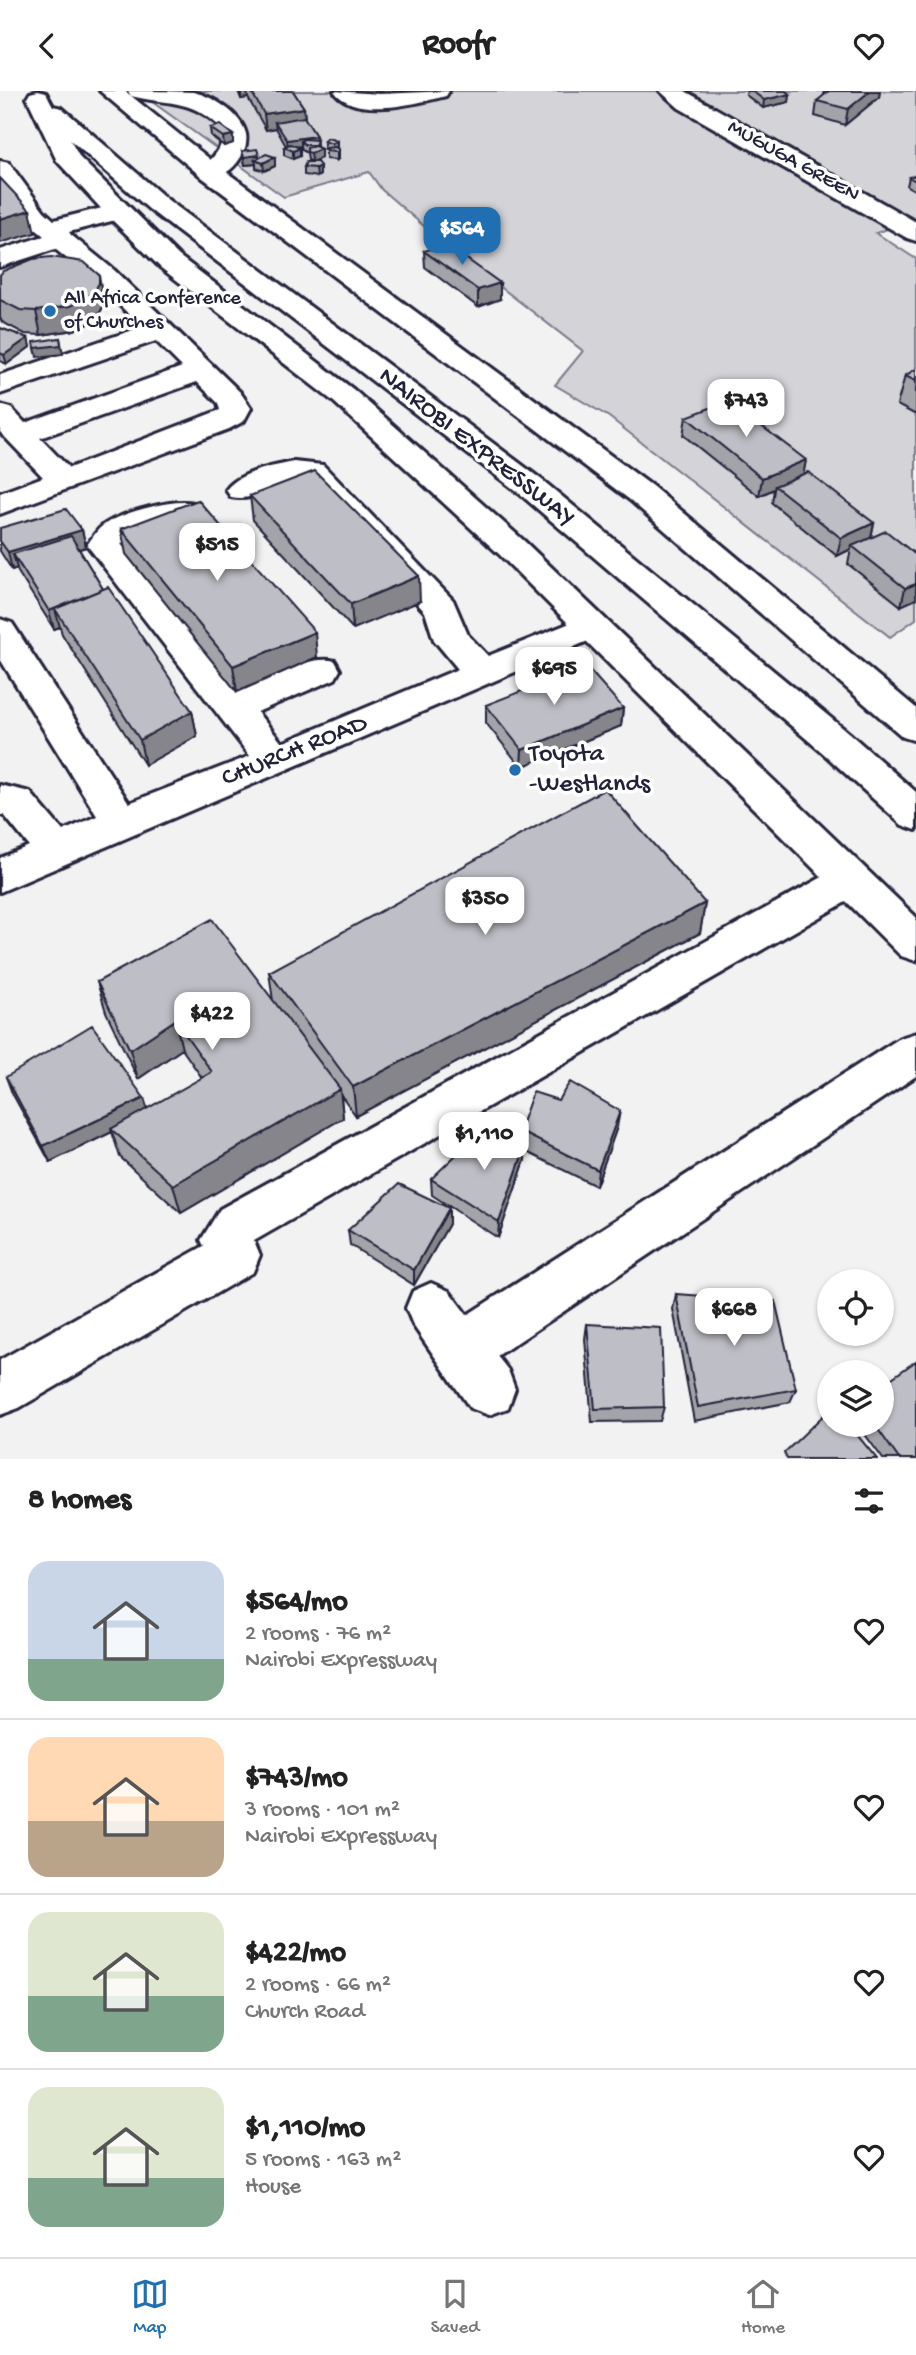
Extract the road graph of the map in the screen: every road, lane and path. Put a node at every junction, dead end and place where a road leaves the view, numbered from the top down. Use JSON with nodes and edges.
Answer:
{"nodes":[{"id":1,"x":111,"y":91,"type":"edge"},
{"id":2,"x":140,"y":91,"type":"edge"},
{"id":3,"x":345,"y":91,"type":"edge"},
{"id":4,"x":438,"y":91,"type":"edge"},
{"id":5,"x":671,"y":91,"type":"edge"},
{"id":6,"x":33,"y":95,"type":"edge"},
{"id":7,"x":0,"y":168,"type":"edge"},
{"id":8,"x":212,"y":173,"type":"junction"},
{"id":9,"x":118,"y":212,"type":"junction"},
{"id":10,"x":916,"y":233,"type":"edge"},
{"id":11,"x":54,"y":234,"type":"junction"},
{"id":12,"x":0,"y":259,"type":"edge"},
{"id":13,"x":159,"y":331,"type":"junction"},
{"id":14,"x":200,"y":371,"type":"junction"},
{"id":15,"x":0,"y":385,"type":"edge"},
{"id":16,"x":10,"y":425,"type":"edge"},
{"id":17,"x":63,"y":480,"type":"junction"},
{"id":18,"x":242,"y":490,"type":"dead end"},
{"id":19,"x":0,"y":504,"type":"edge"},
{"id":20,"x":183,"y":510,"type":"edge"},
{"id":21,"x":590,"y":627,"type":"junction"},
{"id":22,"x":0,"y":631,"type":"edge"},
{"id":23,"x":322,"y":670,"type":"dead end"},
{"id":24,"x":483,"y":673,"type":"junction"},
{"id":25,"x":231,"y":708,"type":"junction"},
{"id":26,"x":916,"y":728,"type":"edge"},
{"id":27,"x":275,"y":761,"type":"junction"},
{"id":28,"x":0,"y":800,"type":"edge"},
{"id":29,"x":916,"y":814,"type":"edge"},
{"id":30,"x":121,"y":822,"type":"junction"},
{"id":31,"x":56,"y":850,"type":"junction"},
{"id":32,"x":0,"y":876,"type":"edge"},
{"id":33,"x":851,"y":880,"type":"junction"},
{"id":34,"x":916,"y":944,"type":"edge"},
{"id":35,"x":916,"y":1052,"type":"edge"},
{"id":36,"x":432,"y":1308,"type":"dead end"},
{"id":37,"x":0,"y":1389,"type":"edge"}],
"edges":[{"from":1,"to":8,"type":"main road"},
{"from":2,"to":8,"type":"main road"},
{"from":3,"to":4,"type":"main road"},
{"from":5,"to":10,"type":"main road","name":"MUGUGA GREEN"},
{"from":6,"to":9,"type":"main road"},
{"from":6,"to":29,"type":"main road","name":"NAIROBI EXPRESSWAY"},
{"from":7,"to":11,"type":"main road"},
{"from":8,"to":26,"type":"main road"},
{"from":9,"to":11,"type":"main road"},
{"from":9,"to":21,"type":"main road"},
{"from":11,"to":12,"type":"main road"},
{"from":11,"to":13,"type":"main road"},
{"from":13,"to":14,"type":"main road"},
{"from":13,"to":15,"type":"main road"},
{"from":14,"to":16,"type":"main road"},
{"from":14,"to":17,"type":"main road"},
{"from":16,"to":17,"type":"main road"},
{"from":17,"to":19,"type":"main road"},
{"from":18,"to":24,"type":"main road"},
{"from":20,"to":25,"type":"main road"},
{"from":21,"to":24,"type":"main road","name":"CHURCH ROAD"},
{"from":21,"to":33,"type":"main road"},
{"from":22,"to":30,"type":"main road"},
{"from":23,"to":25,"type":"main road"},
{"from":24,"to":27,"type":"main road","name":"CHURCH ROAD"},
{"from":25,"to":27,"type":"main road"},
{"from":27,"to":30,"type":"main road","name":"CHURCH ROAD"},
{"from":28,"to":31,"type":"main road"},
{"from":30,"to":31,"type":"main road","name":"CHURCH ROAD"},
{"from":31,"to":32,"type":"main road","name":"CHURCH ROAD"},
{"from":33,"to":34,"type":"main road"},
{"from":33,"to":37,"type":"main road"},
{"from":35,"to":36,"type":"main road"}]}
